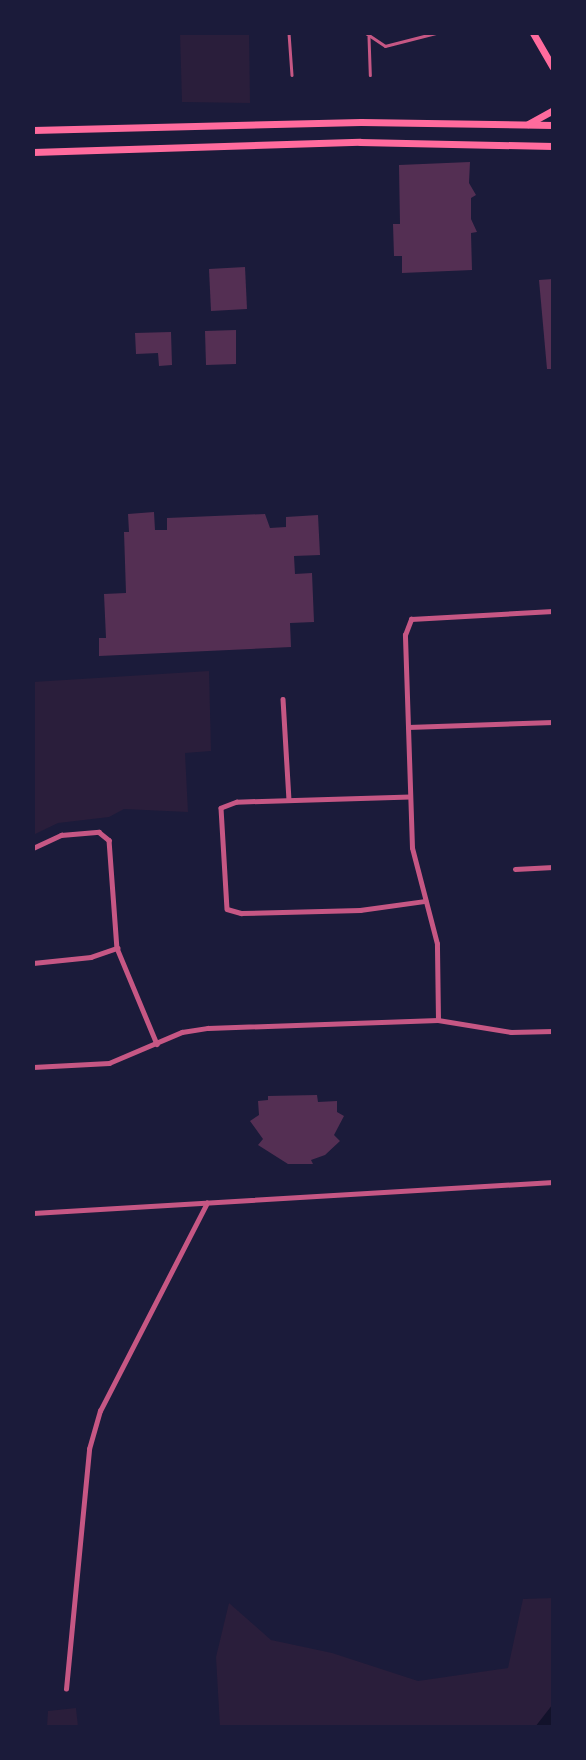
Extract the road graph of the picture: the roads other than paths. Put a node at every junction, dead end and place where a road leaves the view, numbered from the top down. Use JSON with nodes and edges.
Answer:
{"nodes":[{"id":1,"x":289,"y":33,"type":"edge"},
{"id":2,"x":366,"y":33,"type":"edge"},
{"id":3,"x":436,"y":33,"type":"edge"},
{"id":4,"x":533,"y":33,"type":"edge"},
{"id":5,"x":369,"y":37,"type":"junction"},
{"id":6,"x":553,"y":67,"type":"edge"},
{"id":7,"x":292,"y":75,"type":"dead end"},
{"id":8,"x":370,"y":75,"type":"dead end"},
{"id":9,"x":553,"y":110,"type":"edge"},
{"id":10,"x":528,"y":124,"type":"junction"},
{"id":11,"x":553,"y":125,"type":"edge"},
{"id":12,"x":173,"y":127,"type":"junction"},
{"id":13,"x":33,"y":130,"type":"edge"},
{"id":14,"x":173,"y":145,"type":"junction"},
{"id":15,"x":553,"y":146,"type":"edge"},
{"id":16,"x":33,"y":152,"type":"edge"},
{"id":17,"x":553,"y":611,"type":"edge"},
{"id":18,"x":283,"y":699,"type":"dead end"},
{"id":19,"x":553,"y":722,"type":"edge"},
{"id":20,"x":408,"y":727,"type":"junction"},
{"id":21,"x":410,"y":797,"type":"junction"},
{"id":22,"x":289,"y":799,"type":"junction"},
{"id":23,"x":33,"y":848,"type":"edge"},
{"id":24,"x":553,"y":867,"type":"edge"},
{"id":25,"x":515,"y":869,"type":"dead end"},
{"id":26,"x":425,"y":901,"type":"junction"},
{"id":27,"x":117,"y":948,"type":"junction"},
{"id":28,"x":33,"y":963,"type":"edge"},
{"id":29,"x":438,"y":1020,"type":"junction"},
{"id":30,"x":553,"y":1031,"type":"edge"},
{"id":31,"x":157,"y":1044,"type":"junction"},
{"id":32,"x":33,"y":1067,"type":"edge"},
{"id":33,"x":553,"y":1182,"type":"edge"},
{"id":34,"x":207,"y":1203,"type":"junction"},
{"id":35,"x":33,"y":1213,"type":"edge"},
{"id":36,"x":66,"y":1689,"type":"dead end"}],
"edges":[{"from":1,"to":7,"type":"lane"},
{"from":2,"to":5,"type":"lane"},
{"from":3,"to":5,"type":"lane"},
{"from":4,"to":6,"type":"main road"},
{"from":5,"to":8,"type":"lane"},
{"from":9,"to":10,"type":"main road"},
{"from":10,"to":11,"type":"main road"},
{"from":10,"to":12,"type":"main road"},
{"from":12,"to":13,"type":"main road"},
{"from":12,"to":14,"type":"main road"},
{"from":14,"to":15,"type":"main road"},
{"from":14,"to":16,"type":"main road"},
{"from":17,"to":20,"type":"street"},
{"from":18,"to":22,"type":"street"},
{"from":19,"to":20,"type":"street"},
{"from":20,"to":21,"type":"street"},
{"from":21,"to":22,"type":"street"},
{"from":21,"to":26,"type":"street"},
{"from":22,"to":26,"type":"street"},
{"from":23,"to":27,"type":"street"},
{"from":24,"to":25,"type":"street"},
{"from":26,"to":29,"type":"street"},
{"from":27,"to":28,"type":"street"},
{"from":27,"to":31,"type":"street"},
{"from":29,"to":30,"type":"street"},
{"from":29,"to":31,"type":"street"},
{"from":31,"to":32,"type":"street"},
{"from":33,"to":34,"type":"street"},
{"from":34,"to":35,"type":"street"},
{"from":34,"to":36,"type":"street"}]}
